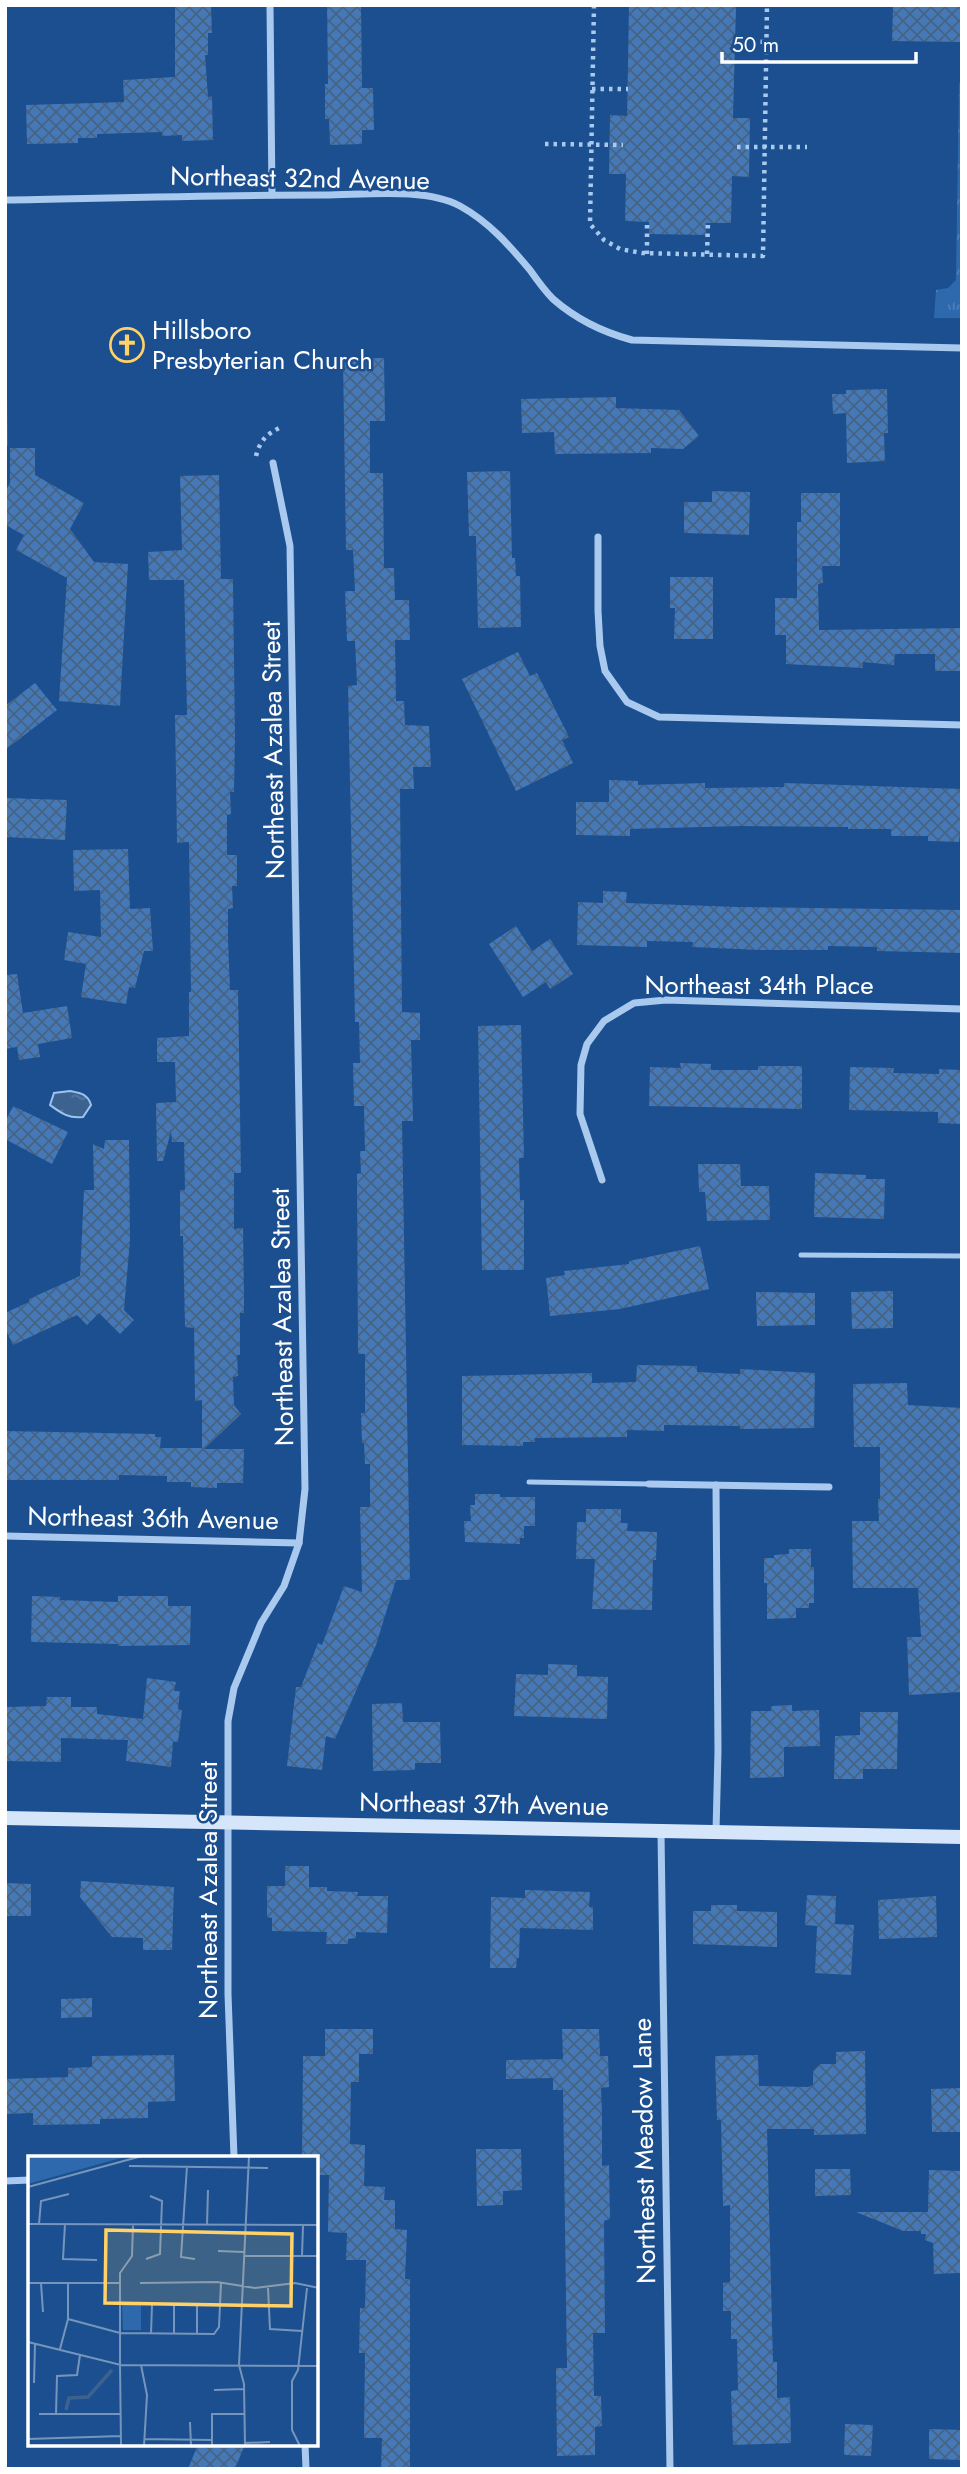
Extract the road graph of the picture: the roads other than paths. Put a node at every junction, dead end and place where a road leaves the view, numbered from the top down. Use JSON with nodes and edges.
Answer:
{"nodes":[{"id":1,"x":270,"y":5,"type":"edge"},
{"id":2,"x":272,"y":195,"type":"junction"},
{"id":3,"x":5,"y":200,"type":"edge"},
{"id":4,"x":962,"y":348,"type":"edge"},
{"id":5,"x":273,"y":463,"type":"dead end"},
{"id":6,"x":598,"y":537,"type":"dead end"},
{"id":7,"x":962,"y":725,"type":"edge"},
{"id":8,"x":962,"y":1009,"type":"edge"},
{"id":9,"x":602,"y":1180,"type":"dead end"},
{"id":10,"x":801,"y":1255,"type":"dead end"},
{"id":11,"x":962,"y":1256,"type":"edge"},
{"id":12,"x":529,"y":1482,"type":"dead end"},
{"id":13,"x":649,"y":1484,"type":"joint"},
{"id":14,"x":716,"y":1485,"type":"junction"},
{"id":15,"x":830,"y":1487,"type":"dead end"},
{"id":16,"x":5,"y":1536,"type":"edge"},
{"id":17,"x":299,"y":1543,"type":"junction"},
{"id":18,"x":5,"y":1818,"type":"edge"},
{"id":19,"x":227,"y":1823,"type":"junction"},
{"id":20,"x":661,"y":1832,"type":"junction"},
{"id":21,"x":716,"y":1832,"type":"junction"},
{"id":22,"x":962,"y":1837,"type":"edge"},
{"id":23,"x":234,"y":2156,"type":"edge"},
{"id":24,"x":5,"y":2180,"type":"edge"},
{"id":25,"x":28,"y":2180,"type":"edge"},
{"id":26,"x":305,"y":2446,"type":"edge"},
{"id":27,"x":306,"y":2469,"type":"edge"},
{"id":28,"x":670,"y":2469,"type":"edge"}],
"edges":[{"from":1,"to":2,"type":"street"},
{"from":2,"to":3,"type":"street","name":"Northeast 32nd Avenue"},
{"from":2,"to":4,"type":"street","name":"Northeast 32nd Avenue"},
{"from":5,"to":17,"type":"street","name":"Northeast Azalea Street"},
{"from":6,"to":7,"type":"street"},
{"from":8,"to":9,"type":"street","name":"Northeast 34th Place"},
{"from":10,"to":11,"type":"lane"},
{"from":12,"to":13,"type":"lane"},
{"from":13,"to":14,"type":"street"},
{"from":14,"to":15,"type":"street"},
{"from":14,"to":21,"type":"street"},
{"from":16,"to":17,"type":"street","name":"Northeast 36th Avenue"},
{"from":17,"to":19,"type":"street","name":"Northeast Azalea Street"},
{"from":18,"to":19,"type":"street","name":"Northeast 37th Avenue"},
{"from":19,"to":20,"type":"street","name":"Northeast 37th Avenue"},
{"from":19,"to":23,"type":"street","name":"Northeast Azalea Street"},
{"from":20,"to":21,"type":"street","name":"Northeast 37th Avenue"},
{"from":20,"to":28,"type":"street","name":"Northeast Meadow Lane"},
{"from":21,"to":22,"type":"street","name":"Northeast 37th Avenue"},
{"from":24,"to":25,"type":"street"},
{"from":26,"to":27,"type":"street"}]}
